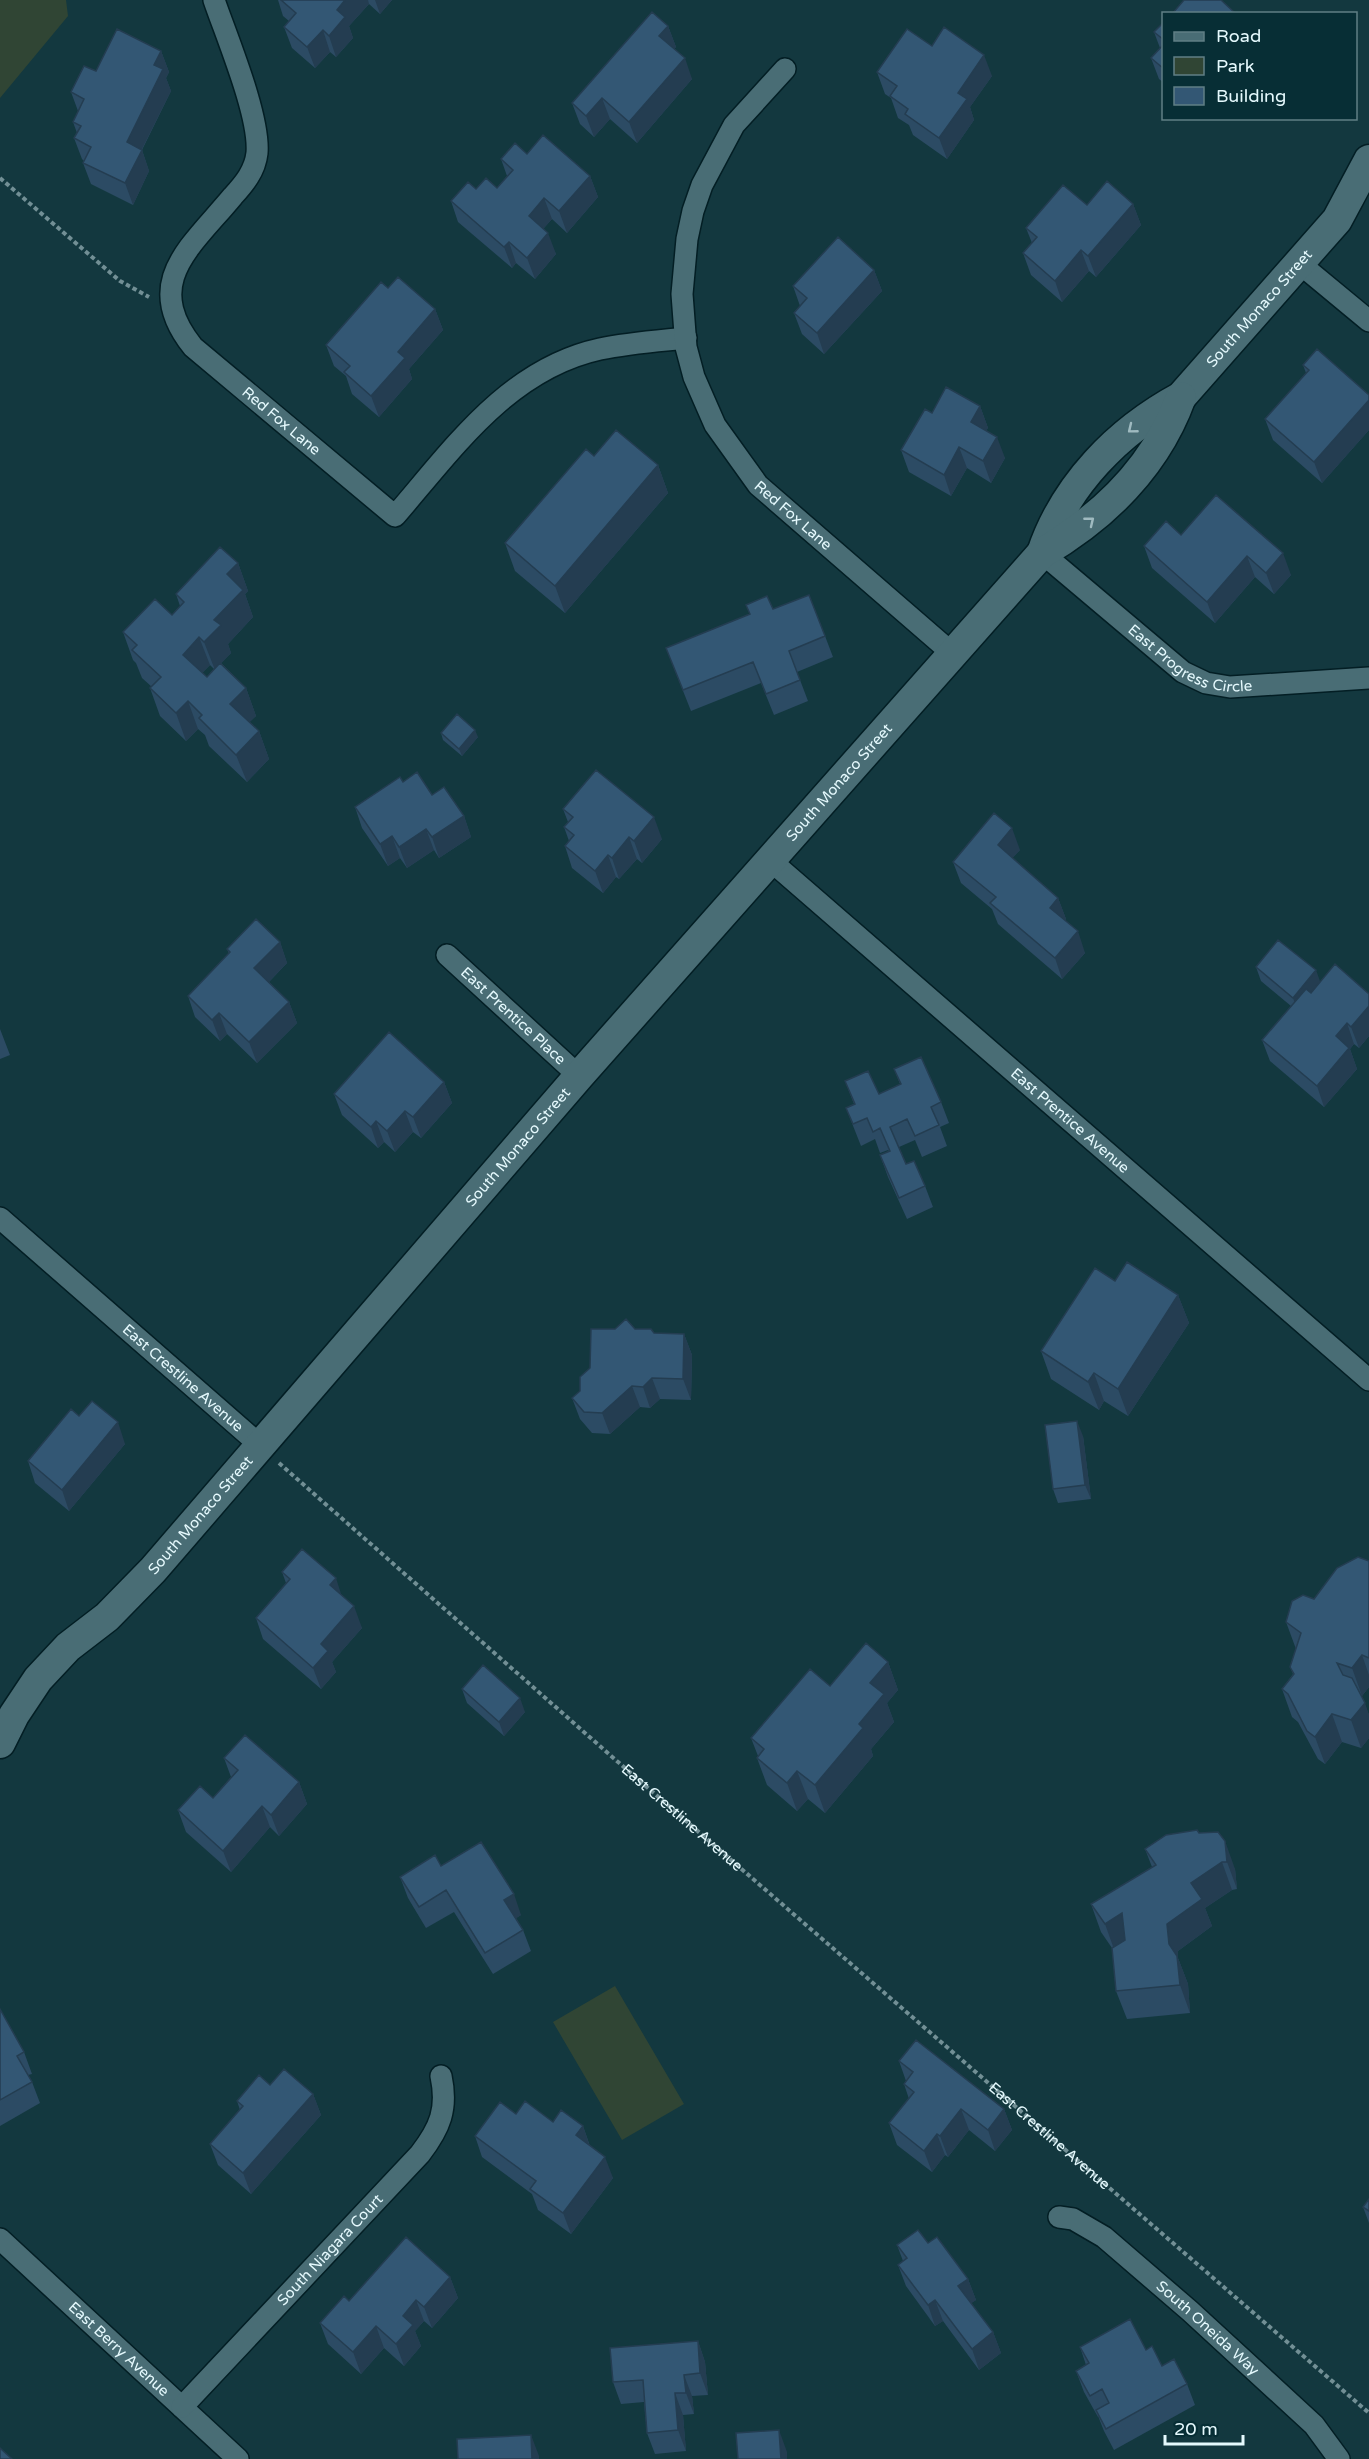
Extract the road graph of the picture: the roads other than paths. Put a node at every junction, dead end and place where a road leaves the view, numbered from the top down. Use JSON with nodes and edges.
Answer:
{"nodes":[{"id":1,"x":214,"y":0,"type":"edge"},
{"id":2,"x":785,"y":69,"type":"dead end"},
{"id":3,"x":1369,"y":160,"type":"edge"},
{"id":4,"x":1369,"y":198,"type":"edge"},
{"id":5,"x":1336,"y":220,"type":"junction"},
{"id":6,"x":1299,"y":263,"type":"junction"},
{"id":7,"x":1369,"y":321,"type":"edge"},
{"id":8,"x":686,"y":338,"type":"junction"},
{"id":9,"x":1042,"y":553,"type":"junction"},
{"id":10,"x":953,"y":654,"type":"junction"},
{"id":11,"x":1369,"y":678,"type":"edge"},
{"id":12,"x":771,"y":861,"type":"junction"},
{"id":13,"x":447,"y":955,"type":"dead end"},
{"id":14,"x":579,"y":1076,"type":"junction"},
{"id":15,"x":0,"y":1218,"type":"edge"},
{"id":16,"x":1369,"y":1380,"type":"edge"},
{"id":17,"x":261,"y":1446,"type":"junction"},
{"id":18,"x":0,"y":1743,"type":"edge"},
{"id":19,"x":441,"y":2076,"type":"dead end"},
{"id":20,"x":1059,"y":2217,"type":"dead end"},
{"id":21,"x":0,"y":2239,"type":"edge"},
{"id":22,"x":182,"y":2407,"type":"junction"},
{"id":23,"x":238,"y":2459,"type":"edge"},
{"id":24,"x":1339,"y":2459,"type":"edge"}],
"edges":[{"from":1,"to":8,"type":"street","name":"Red Fox Lane"},
{"from":2,"to":8,"type":"street","name":"Red Fox Lane"},
{"from":3,"to":5,"type":"street","name":"South Monaco Street"},
{"from":4,"to":5,"type":"street","name":"South Monaco Street"},
{"from":5,"to":6,"type":"street","name":"South Monaco Street"},
{"from":6,"to":7,"type":"street"},
{"from":6,"to":9,"type":"street","name":"South Monaco Street"},
{"from":8,"to":10,"type":"street","name":"Red Fox Lane"},
{"from":9,"to":10,"type":"street","name":"South Monaco Street"},
{"from":9,"to":11,"type":"street","name":"East Progress Circle"},
{"from":10,"to":12,"type":"street","name":"South Monaco Street"},
{"from":12,"to":14,"type":"street","name":"South Monaco Street"},
{"from":12,"to":16,"type":"street","name":"East Prentice Avenue"},
{"from":13,"to":14,"type":"street","name":"East Prentice Place"},
{"from":14,"to":17,"type":"street","name":"South Monaco Street"},
{"from":15,"to":17,"type":"street","name":"East Crestline Avenue"},
{"from":17,"to":18,"type":"street","name":"South Monaco Street"},
{"from":19,"to":22,"type":"street","name":"South Niagara Court"},
{"from":20,"to":24,"type":"street","name":"South Oneida Way"},
{"from":21,"to":22,"type":"street","name":"East Berry Avenue"},
{"from":22,"to":23,"type":"street","name":"East Berry Avenue"}]}
